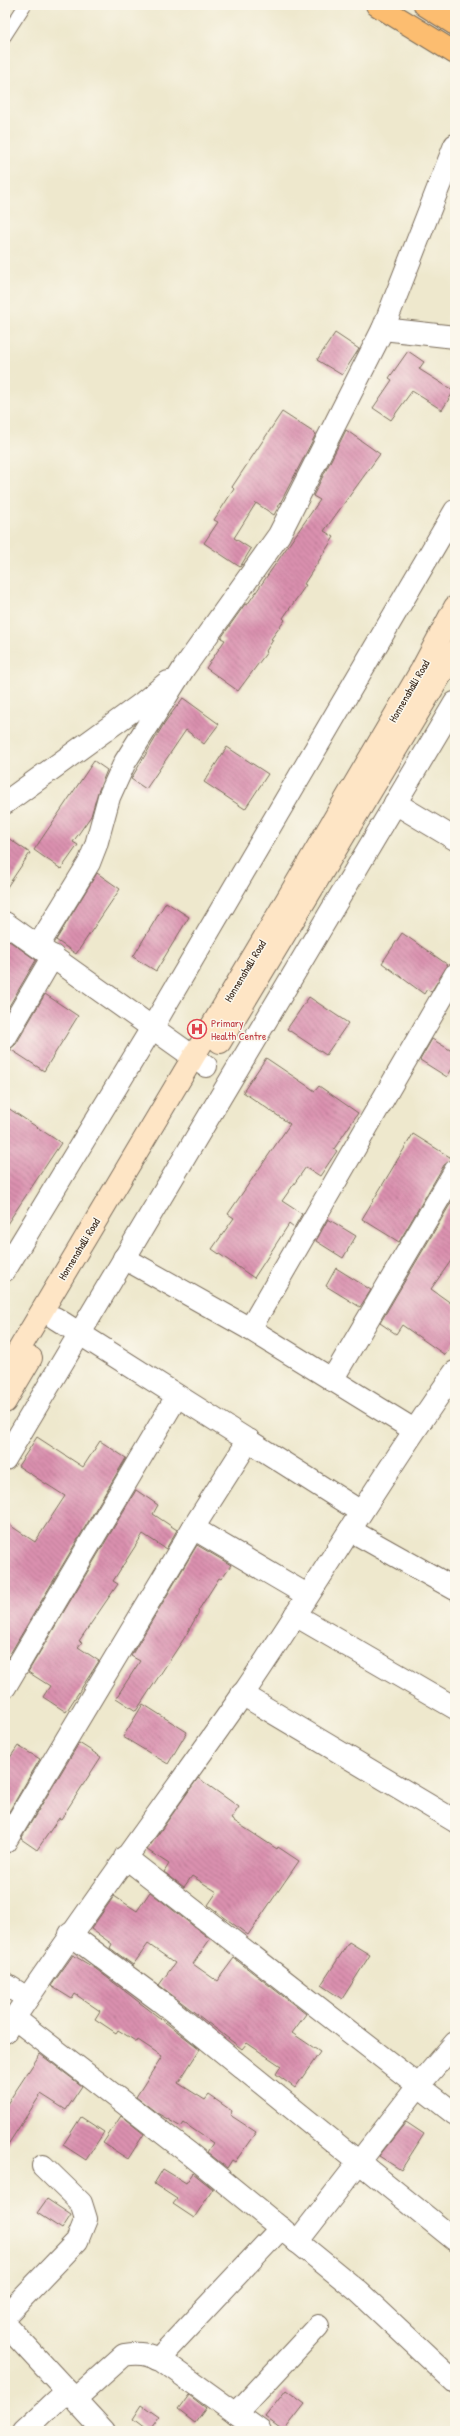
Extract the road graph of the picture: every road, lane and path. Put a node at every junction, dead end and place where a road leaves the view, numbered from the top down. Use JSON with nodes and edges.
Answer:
{"nodes":[{"id":1,"x":25,"y":5,"type":"edge"},
{"id":2,"x":376,"y":5,"type":"edge"},
{"id":3,"x":425,"y":5,"type":"edge"},
{"id":4,"x":455,"y":24,"type":"edge"},
{"id":5,"x":5,"y":36,"type":"edge"},
{"id":6,"x":455,"y":53,"type":"edge"},
{"id":7,"x":455,"y":145,"type":"edge"},
{"id":8,"x":383,"y":329,"type":"junction"},
{"id":9,"x":455,"y":337,"type":"edge"},
{"id":10,"x":455,"y":511,"type":"edge"},
{"id":11,"x":455,"y":607,"type":"edge"},
{"id":12,"x":455,"y":651,"type":"edge"},
{"id":13,"x":184,"y":668,"type":"junction"},
{"id":14,"x":455,"y":702,"type":"edge"},
{"id":15,"x":5,"y":803,"type":"edge"},
{"id":16,"x":395,"y":803,"type":"junction"},
{"id":17,"x":455,"y":839,"type":"edge"},
{"id":18,"x":5,"y":923,"type":"edge"},
{"id":19,"x":46,"y":951,"type":"junction"},
{"id":20,"x":455,"y":975,"type":"edge"},
{"id":21,"x":152,"y":1028,"type":"junction"},
{"id":22,"x":5,"y":1038,"type":"edge"},
{"id":23,"x":199,"y":1062,"type":"junction"},
{"id":24,"x":455,"y":1171,"type":"edge"},
{"id":25,"x":124,"y":1258,"type":"junction"},
{"id":26,"x":5,"y":1270,"type":"edge"},
{"id":27,"x":55,"y":1318,"type":"junction"},
{"id":28,"x":250,"y":1329,"type":"junction"},
{"id":29,"x":79,"y":1335,"type":"junction"},
{"id":30,"x":455,"y":1372,"type":"edge"},
{"id":31,"x":5,"y":1373,"type":"edge"},
{"id":32,"x":332,"y":1380,"type":"junction"},
{"id":33,"x":177,"y":1396,"type":"junction"},
{"id":34,"x":5,"y":1402,"type":"edge"},
{"id":35,"x":414,"y":1430,"type":"junction"},
{"id":36,"x":249,"y":1440,"type":"junction"},
{"id":37,"x":5,"y":1459,"type":"edge"},
{"id":38,"x":361,"y":1512,"type":"junction"},
{"id":39,"x":193,"y":1528,"type":"junction"},
{"id":40,"x":350,"y":1530,"type":"junction"},
{"id":41,"x":455,"y":1589,"type":"edge"},
{"id":42,"x":307,"y":1595,"type":"junction"},
{"id":43,"x":295,"y":1615,"type":"junction"},
{"id":44,"x":5,"y":1687,"type":"edge"},
{"id":45,"x":242,"y":1694,"type":"junction"},
{"id":46,"x":455,"y":1708,"type":"edge"},
{"id":47,"x":455,"y":1821,"type":"edge"},
{"id":48,"x":5,"y":1842,"type":"edge"},
{"id":49,"x":125,"y":1857,"type":"junction"},
{"id":50,"x":70,"y":1934,"type":"junction"},
{"id":51,"x":5,"y":1984,"type":"edge"},
{"id":52,"x":27,"y":1998,"type":"junction"},
{"id":53,"x":10,"y":2025,"type":"edge"},
{"id":54,"x":455,"y":2043,"type":"edge"},
{"id":55,"x":419,"y":2085,"type":"junction"},
{"id":56,"x":455,"y":2114,"type":"edge"},
{"id":57,"x":359,"y":2163,"type":"junction"},
{"id":58,"x":43,"y":2166,"type":"dead end"},
{"id":59,"x":289,"y":2235,"type":"junction"},
{"id":60,"x":455,"y":2240,"type":"edge"},
{"id":61,"x":5,"y":2316,"type":"edge"},
{"id":62,"x":5,"y":2324,"type":"edge"},
{"id":63,"x":318,"y":2326,"type":"dead end"},
{"id":64,"x":158,"y":2358,"type":"junction"},
{"id":65,"x":455,"y":2382,"type":"edge"},
{"id":66,"x":71,"y":2395,"type":"junction"},
{"id":67,"x":236,"y":2414,"type":"junction"},
{"id":68,"x":24,"y":2431,"type":"edge"},
{"id":69,"x":104,"y":2431,"type":"edge"},
{"id":70,"x":260,"y":2431,"type":"edge"}],
"edges":[{"from":1,"to":5,"type":"lane"},
{"from":2,"to":6,"type":"main road"},
{"from":3,"to":4,"type":"main road"},
{"from":7,"to":8,"type":"street"},
{"from":8,"to":9,"type":"street"},
{"from":8,"to":13,"type":"street"},
{"from":10,"to":21,"type":"street"},
{"from":11,"to":23,"type":"street","name":"Honnenahalli Road"},
{"from":12,"to":23,"type":"street","name":"Honnenahalli Road"},
{"from":13,"to":15,"type":"street"},
{"from":13,"to":19,"type":"street"},
{"from":14,"to":16,"type":"street"},
{"from":16,"to":17,"type":"street"},
{"from":16,"to":25,"type":"street"},
{"from":18,"to":19,"type":"street"},
{"from":19,"to":21,"type":"street"},
{"from":19,"to":22,"type":"street"},
{"from":20,"to":28,"type":"street"},
{"from":21,"to":23,"type":"street"},
{"from":21,"to":26,"type":"street"},
{"from":23,"to":27,"type":"street","name":"Honnenahalli Road"},
{"from":23,"to":31,"type":"street","name":"Honnenahalli Road"},
{"from":24,"to":32,"type":"street"},
{"from":25,"to":28,"type":"street"},
{"from":25,"to":29,"type":"street"},
{"from":27,"to":29,"type":"street"},
{"from":27,"to":34,"type":"street","name":"Honnenahalli Road"},
{"from":28,"to":32,"type":"street"},
{"from":29,"to":33,"type":"street"},
{"from":29,"to":37,"type":"street"},
{"from":30,"to":35,"type":"street"},
{"from":32,"to":35,"type":"street"},
{"from":33,"to":36,"type":"street"},
{"from":33,"to":44,"type":"street"},
{"from":35,"to":38,"type":"street"},
{"from":36,"to":38,"type":"street"},
{"from":36,"to":39,"type":"street"},
{"from":38,"to":40,"type":"street"},
{"from":39,"to":42,"type":"street"},
{"from":39,"to":48,"type":"street"},
{"from":40,"to":41,"type":"street"},
{"from":40,"to":42,"type":"street"},
{"from":42,"to":43,"type":"street"},
{"from":43,"to":45,"type":"street"},
{"from":43,"to":46,"type":"street"},
{"from":45,"to":47,"type":"street"},
{"from":45,"to":49,"type":"street"},
{"from":49,"to":50,"type":"street"},
{"from":49,"to":55,"type":"street"},
{"from":50,"to":52,"type":"street"},
{"from":50,"to":57,"type":"street"},
{"from":51,"to":52,"type":"street"},
{"from":52,"to":53,"type":"street"},
{"from":53,"to":59,"type":"street"},
{"from":54,"to":55,"type":"street"},
{"from":55,"to":56,"type":"street"},
{"from":55,"to":57,"type":"street"},
{"from":57,"to":59,"type":"street"},
{"from":57,"to":60,"type":"street"},
{"from":58,"to":61,"type":"street"},
{"from":59,"to":64,"type":"street"},
{"from":59,"to":65,"type":"street"},
{"from":62,"to":66,"type":"street"},
{"from":63,"to":67,"type":"street"},
{"from":64,"to":66,"type":"street"},
{"from":64,"to":67,"type":"street"},
{"from":66,"to":68,"type":"street"},
{"from":66,"to":69,"type":"street"},
{"from":67,"to":70,"type":"street"}]}
